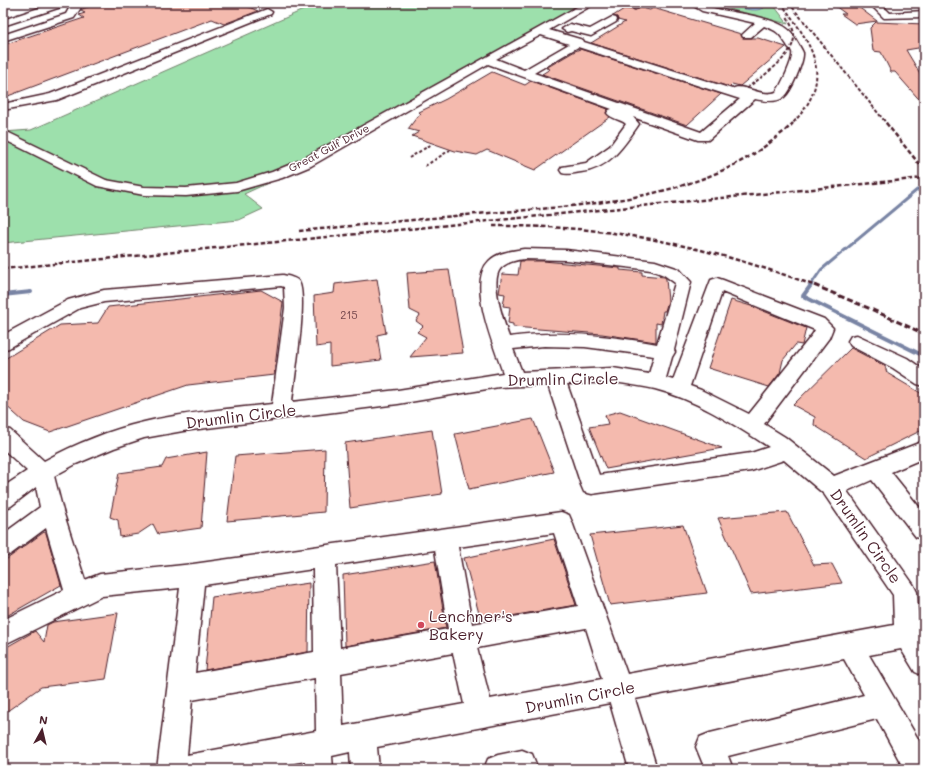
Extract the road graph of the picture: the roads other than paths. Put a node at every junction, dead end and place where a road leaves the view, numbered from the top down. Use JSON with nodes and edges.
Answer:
{"nodes":[{"id":1,"x":57,"y":3,"type":"edge"},
{"id":2,"x":64,"y":3,"type":"edge"},
{"id":3,"x":591,"y":3,"type":"edge"},
{"id":4,"x":694,"y":3,"type":"edge"},
{"id":5,"x":874,"y":3,"type":"edge"},
{"id":6,"x":76,"y":5,"type":"edge"},
{"id":7,"x":267,"y":12,"type":"dead end"},
{"id":8,"x":924,"y":14,"type":"edge"},
{"id":9,"x":742,"y":17,"type":"junction"},
{"id":10,"x":612,"y":20,"type":"dead end"},
{"id":11,"x":762,"y":22,"type":"junction"},
{"id":12,"x":5,"y":24,"type":"edge"},
{"id":13,"x":730,"y":25,"type":"dead end"},
{"id":14,"x":544,"y":29,"type":"junction"},
{"id":15,"x":780,"y":29,"type":"junction"},
{"id":16,"x":562,"y":32,"type":"junction"},
{"id":17,"x":746,"y":35,"type":"dead end"},
{"id":18,"x":771,"y":36,"type":"dead end"},
{"id":19,"x":579,"y":42,"type":"junction"},
{"id":20,"x":484,"y":62,"type":"junction"},
{"id":21,"x":525,"y":74,"type":"junction"},
{"id":22,"x":4,"y":107,"type":"edge"},
{"id":23,"x":3,"y":134,"type":"edge"},
{"id":24,"x":567,"y":170,"type":"dead end"},
{"id":25,"x":857,"y":341,"type":"dead end"},
{"id":26,"x":3,"y":343,"type":"edge"},
{"id":27,"x":504,"y":344,"type":"junction"},
{"id":28,"x":666,"y":352,"type":"junction"},
{"id":29,"x":555,"y":377,"type":"junction"},
{"id":30,"x":515,"y":379,"type":"junction"},
{"id":31,"x":924,"y":379,"type":"edge"},
{"id":32,"x":656,"y":382,"type":"junction"},
{"id":33,"x":679,"y":390,"type":"junction"},
{"id":34,"x":281,"y":411,"type":"junction"},
{"id":35,"x":752,"y":426,"type":"junction"},
{"id":36,"x":3,"y":436,"type":"edge"},
{"id":37,"x":924,"y":449,"type":"edge"},
{"id":38,"x":787,"y":450,"type":"junction"},
{"id":39,"x":876,"y":469,"type":"junction"},
{"id":40,"x":42,"y":473,"type":"junction"},
{"id":41,"x":832,"y":487,"type":"junction"},
{"id":42,"x":5,"y":493,"type":"edge"},
{"id":43,"x":52,"y":511,"type":"junction"},
{"id":44,"x":924,"y":530,"type":"edge"},
{"id":45,"x":445,"y":539,"type":"junction"},
{"id":46,"x":3,"y":547,"type":"edge"},
{"id":47,"x":324,"y":556,"type":"junction"},
{"id":48,"x":193,"y":574,"type":"junction"},
{"id":49,"x":78,"y":596,"type":"junction"},
{"id":50,"x":593,"y":615,"type":"junction"},
{"id":51,"x":3,"y":633,"type":"edge"},
{"id":52,"x":907,"y":635,"type":"junction"},
{"id":53,"x":462,"y":638,"type":"junction"},
{"id":54,"x":850,"y":646,"type":"junction"},
{"id":55,"x":327,"y":663,"type":"junction"},
{"id":56,"x":924,"y":663,"type":"edge"},
{"id":57,"x":180,"y":689,"type":"junction"},
{"id":58,"x":619,"y":690,"type":"junction"},
{"id":59,"x":883,"y":704,"type":"junction"},
{"id":60,"x":480,"y":715,"type":"junction"},
{"id":61,"x":363,"y":736,"type":"junction"},
{"id":62,"x":322,"y":752,"type":"edge"},
{"id":63,"x":195,"y":768,"type":"edge"},
{"id":64,"x":171,"y":769,"type":"edge"},
{"id":65,"x":365,"y":769,"type":"edge"},
{"id":66,"x":644,"y":769,"type":"edge"},
{"id":67,"x":719,"y":769,"type":"edge"},
{"id":68,"x":920,"y":769,"type":"edge"}],
"edges":[{"from":1,"to":12,"type":"street"},
{"from":2,"to":12,"type":"street"},
{"from":3,"to":14,"type":"street","name":"Great Gulf Drive"},
{"from":4,"to":9,"type":"street"},
{"from":5,"to":8,"type":"street"},
{"from":6,"to":12,"type":"street"},
{"from":6,"to":12,"type":"street"},
{"from":7,"to":22,"type":"street"},
{"from":9,"to":11,"type":"street"},
{"from":9,"to":13,"type":"street"},
{"from":10,"to":16,"type":"street"},
{"from":11,"to":15,"type":"street"},
{"from":11,"to":17,"type":"street"},
{"from":14,"to":16,"type":"street"},
{"from":14,"to":19,"type":"street"},
{"from":14,"to":20,"type":"street","name":"Great Gulf Drive"},
{"from":15,"to":16,"type":"street"},
{"from":15,"to":18,"type":"street"},
{"from":19,"to":21,"type":"street"},
{"from":19,"to":21,"type":"street"},
{"from":20,"to":21,"type":"street"},
{"from":20,"to":23,"type":"street","name":"Great Gulf Drive"},
{"from":20,"to":24,"type":"street"},
{"from":25,"to":31,"type":"street"},
{"from":26,"to":34,"type":"street"},
{"from":27,"to":28,"type":"street"},
{"from":27,"to":28,"type":"street"},
{"from":27,"to":30,"type":"street"},
{"from":28,"to":32,"type":"street"},
{"from":29,"to":30,"type":"street","name":"Drumlin Circle"},
{"from":29,"to":32,"type":"street","name":"Drumlin Circle"},
{"from":29,"to":38,"type":"street"},
{"from":30,"to":34,"type":"street","name":"Drumlin Circle"},
{"from":32,"to":33,"type":"street","name":"Drumlin Circle"},
{"from":33,"to":35,"type":"street","name":"Drumlin Circle"},
{"from":33,"to":35,"type":"street"},
{"from":34,"to":40,"type":"street","name":"Drumlin Circle"},
{"from":35,"to":38,"type":"street","name":"Drumlin Circle"},
{"from":36,"to":40,"type":"street"},
{"from":37,"to":39,"type":"street"},
{"from":38,"to":41,"type":"street","name":"Drumlin Circle"},
{"from":39,"to":41,"type":"street"},
{"from":39,"to":44,"type":"street"},
{"from":40,"to":42,"type":"street","name":"Drumlin Circle"},
{"from":40,"to":43,"type":"street"},
{"from":41,"to":52,"type":"street","name":"Drumlin Circle"},
{"from":43,"to":46,"type":"street"},
{"from":43,"to":49,"type":"street"},
{"from":45,"to":47,"type":"street"},
{"from":45,"to":50,"type":"street"},
{"from":45,"to":53,"type":"street"},
{"from":47,"to":48,"type":"street"},
{"from":47,"to":55,"type":"street"},
{"from":48,"to":49,"type":"street"},
{"from":48,"to":57,"type":"street"},
{"from":49,"to":51,"type":"street"},
{"from":50,"to":53,"type":"street"},
{"from":50,"to":58,"type":"street"},
{"from":52,"to":54,"type":"street","name":"Drumlin Circle"},
{"from":52,"to":56,"type":"street"},
{"from":53,"to":55,"type":"street"},
{"from":53,"to":60,"type":"street"},
{"from":54,"to":58,"type":"street","name":"Drumlin Circle"},
{"from":54,"to":59,"type":"street"},
{"from":55,"to":57,"type":"street"},
{"from":55,"to":62,"type":"street"},
{"from":57,"to":64,"type":"street"},
{"from":58,"to":60,"type":"street","name":"Drumlin Circle"},
{"from":58,"to":66,"type":"street"},
{"from":59,"to":67,"type":"street"},
{"from":59,"to":68,"type":"street"},
{"from":60,"to":61,"type":"street","name":"Drumlin Circle"},
{"from":61,"to":62,"type":"street","name":"Drumlin Circle"},
{"from":61,"to":65,"type":"street"},
{"from":62,"to":63,"type":"street","name":"Drumlin Circle"}]}
